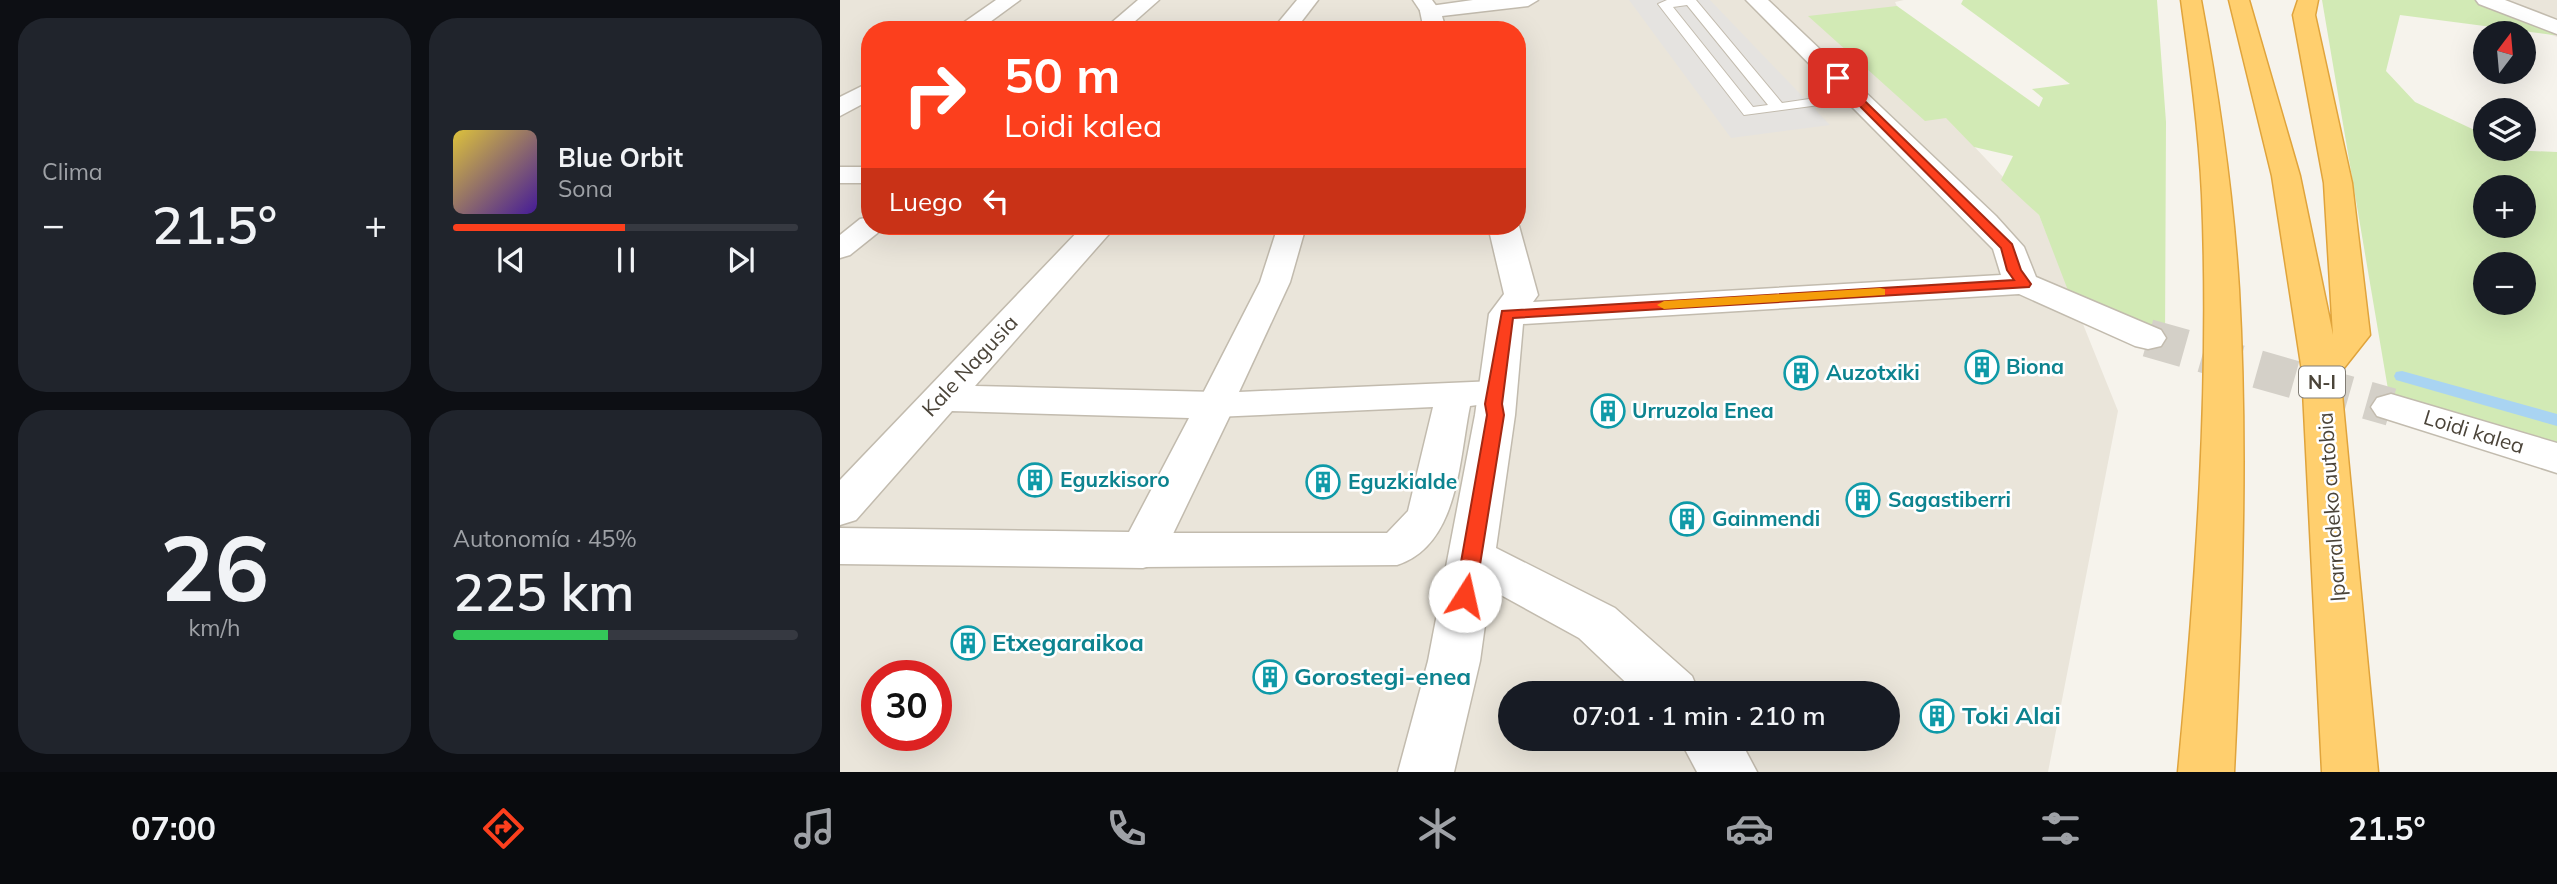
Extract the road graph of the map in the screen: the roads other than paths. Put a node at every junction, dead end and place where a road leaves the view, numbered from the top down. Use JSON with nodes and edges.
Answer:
{"nodes":[{"id":1,"x":1010,"y":0,"type":"edge"},
{"id":2,"x":1150,"y":0,"type":"edge"},
{"id":3,"x":1308,"y":0,"type":"edge"},
{"id":4,"x":1528,"y":0,"type":"edge"},
{"id":5,"x":1756,"y":0,"type":"edge"},
{"id":6,"x":2191,"y":0,"type":"edge"},
{"id":7,"x":2239,"y":0,"type":"edge"},
{"id":8,"x":2308,"y":0,"type":"edge"},
{"id":9,"x":2486,"y":0,"type":"edge"},
{"id":10,"x":1494,"y":2,"type":"edge"},
{"id":11,"x":1429,"y":14,"type":"edge"},
{"id":12,"x":978,"y":21,"type":"edge"},
{"id":13,"x":1124,"y":21,"type":"edge"},
{"id":14,"x":1290,"y":21,"type":"edge"},
{"id":15,"x":2557,"y":27,"type":"edge"},
{"id":16,"x":861,"y":95,"type":"edge"},
{"id":17,"x":1857,"y":96,"type":"junction"},
{"id":18,"x":1778,"y":107,"type":"junction"},
{"id":19,"x":840,"y":108,"type":"edge"},
{"id":20,"x":840,"y":175,"type":"edge"},
{"id":21,"x":861,"y":175,"type":"edge"},
{"id":22,"x":861,"y":232,"type":"edge"},
{"id":23,"x":1092,"y":235,"type":"edge"},
{"id":24,"x":1290,"y":235,"type":"edge"},
{"id":25,"x":1505,"y":235,"type":"edge"},
{"id":26,"x":840,"y":248,"type":"edge"},
{"id":27,"x":2024,"y":284,"type":"junction"},
{"id":28,"x":1507,"y":314,"type":"junction"},
{"id":29,"x":2148,"y":338,"type":"tunnel mouth"},
{"id":30,"x":2321,"y":371,"type":"junction"},
{"id":31,"x":1475,"y":394,"type":"junction"},
{"id":32,"x":940,"y":398,"type":"junction"},
{"id":33,"x":1214,"y":405,"type":"junction"},
{"id":34,"x":2391,"y":407,"type":"tunnel mouth"},
{"id":35,"x":2557,"y":458,"type":"edge"},
{"id":36,"x":840,"y":508,"type":"edge"},
{"id":37,"x":840,"y":546,"type":"edge"},
{"id":38,"x":1143,"y":550,"type":"junction"},
{"id":39,"x":1471,"y":557,"type":"junction"},
{"id":40,"x":1661,"y":681,"type":"edge"},
{"id":41,"x":1715,"y":751,"type":"edge"},
{"id":42,"x":1426,"y":772,"type":"edge"},
{"id":43,"x":1729,"y":772,"type":"edge"},
{"id":44,"x":2206,"y":772,"type":"edge"},
{"id":45,"x":2350,"y":772,"type":"edge"}],
"edges":[{"from":1,"to":12,"type":"street"},
{"from":2,"to":13,"type":"street"},
{"from":3,"to":14,"type":"street"},
{"from":4,"to":10,"type":"street"},
{"from":5,"to":17,"type":"street"},
{"from":6,"to":44,"type":"highway"},
{"from":7,"to":30,"type":"highway","name":"Iparraldeko autobia","number":"N-I"},
{"from":8,"to":30,"type":"highway"},
{"from":9,"to":15,"type":"street"},
{"from":10,"to":11,"type":"street"},
{"from":16,"to":19,"type":"street"},
{"from":17,"to":18,"type":"lane"},
{"from":17,"to":27,"type":"street"},
{"from":18,"to":18,"type":"lane"},
{"from":20,"to":21,"type":"street"},
{"from":22,"to":26,"type":"street"},
{"from":23,"to":32,"type":"street","name":"Kale Nagusia"},
{"from":24,"to":33,"type":"street"},
{"from":25,"to":28,"type":"street"},
{"from":27,"to":28,"type":"street"},
{"from":27,"to":29,"type":"street"},
{"from":28,"to":31,"type":"street"},
{"from":30,"to":45,"type":"highway","name":"Iparraldeko autobia","number":"N-I"},
{"from":31,"to":33,"type":"street"},
{"from":31,"to":38,"type":"street"},
{"from":31,"to":39,"type":"street"},
{"from":32,"to":33,"type":"street"},
{"from":32,"to":36,"type":"street","name":"Kale Nagusia"},
{"from":33,"to":38,"type":"street"},
{"from":34,"to":35,"type":"street","name":"Loidi kalea"},
{"from":37,"to":38,"type":"street"},
{"from":39,"to":40,"type":"street"},
{"from":39,"to":42,"type":"street"},
{"from":41,"to":43,"type":"street"}]}
